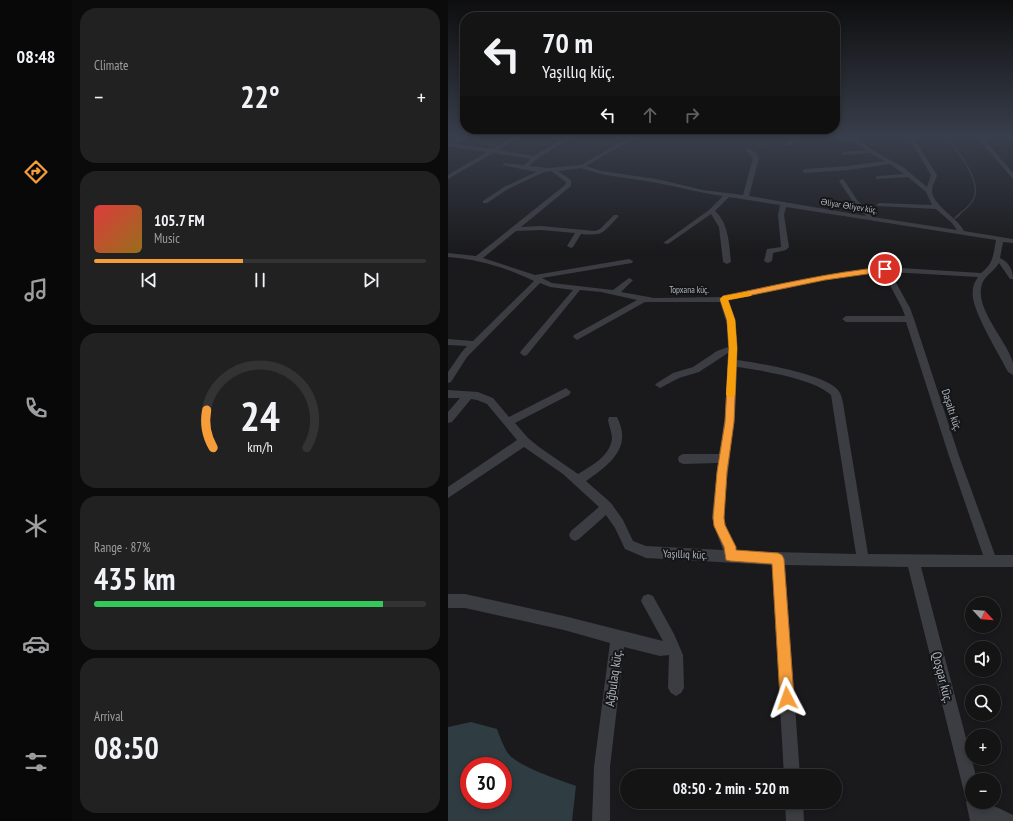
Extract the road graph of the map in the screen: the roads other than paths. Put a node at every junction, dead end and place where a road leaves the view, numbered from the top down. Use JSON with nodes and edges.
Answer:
{"nodes":[{"id":1,"x":531,"y":175,"type":"edge"},
{"id":2,"x":560,"y":175,"type":"edge"},
{"id":3,"x":617,"y":175,"type":"edge"},
{"id":4,"x":752,"y":175,"type":"edge"},
{"id":5,"x":907,"y":175,"type":"edge"},
{"id":6,"x":910,"y":175,"type":"edge"},
{"id":7,"x":934,"y":175,"type":"edge"},
{"id":8,"x":878,"y":178,"type":"dead end"},
{"id":9,"x":842,"y":181,"type":"dead end"},
{"id":10,"x":928,"y":191,"type":"junction"},
{"id":11,"x":728,"y":195,"type":"junction"},
{"id":12,"x":746,"y":197,"type":"junction"},
{"id":13,"x":485,"y":202,"type":"dead end"},
{"id":14,"x":784,"y":204,"type":"junction"},
{"id":15,"x":879,"y":205,"type":"dead end"},
{"id":16,"x":938,"y":207,"type":"junction"},
{"id":17,"x":711,"y":211,"type":"junction"},
{"id":18,"x":616,"y":216,"type":"dead end"},
{"id":19,"x":870,"y":219,"type":"junction"},
{"id":20,"x":513,"y":229,"type":"junction"},
{"id":21,"x":961,"y":232,"type":"junction"},
{"id":22,"x":578,"y":233,"type":"junction"},
{"id":23,"x":1000,"y":239,"type":"junction"},
{"id":24,"x":1013,"y":241,"type":"edge"},
{"id":25,"x":666,"y":243,"type":"dead end"},
{"id":26,"x":571,"y":246,"type":"dead end"},
{"id":27,"x":448,"y":255,"type":"edge"},
{"id":28,"x":477,"y":259,"type":"junction"},
{"id":29,"x":996,"y":259,"type":"junction"},
{"id":30,"x":629,"y":261,"type":"dead end"},
{"id":31,"x":768,"y":261,"type":"dead end"},
{"id":32,"x":727,"y":262,"type":"dead end"},
{"id":33,"x":885,"y":269,"type":"junction"},
{"id":34,"x":983,"y":275,"type":"junction"},
{"id":35,"x":1013,"y":277,"type":"edge"},
{"id":36,"x":537,"y":279,"type":"junction"},
{"id":37,"x":629,"y":280,"type":"dead end"},
{"id":38,"x":578,"y":288,"type":"junction"},
{"id":39,"x":616,"y":292,"type":"junction"},
{"id":40,"x":644,"y":299,"type":"junction"},
{"id":41,"x":723,"y":299,"type":"junction"},
{"id":42,"x":846,"y":319,"type":"dead end"},
{"id":43,"x":910,"y":319,"type":"junction"},
{"id":44,"x":577,"y":337,"type":"dead end"},
{"id":45,"x":448,"y":342,"type":"edge"},
{"id":46,"x":475,"y":344,"type":"junction"},
{"id":47,"x":733,"y":348,"type":"junction"},
{"id":48,"x":524,"y":353,"type":"dead end"},
{"id":49,"x":732,"y":363,"type":"junction"},
{"id":50,"x":1013,"y":372,"type":"edge"},
{"id":51,"x":448,"y":380,"type":"edge"},
{"id":52,"x":660,"y":385,"type":"dead end"},
{"id":53,"x":566,"y":392,"type":"dead end"},
{"id":54,"x":448,"y":394,"type":"edge"},
{"id":55,"x":469,"y":394,"type":"junction"},
{"id":56,"x":448,"y":419,"type":"edge"},
{"id":57,"x":613,"y":420,"type":"dead end"},
{"id":58,"x":508,"y":422,"type":"junction"},
{"id":59,"x":524,"y":441,"type":"junction"},
{"id":60,"x":724,"y":458,"type":"junction"},
{"id":61,"x":683,"y":459,"type":"dead end"},
{"id":62,"x":579,"y":480,"type":"junction"},
{"id":63,"x":448,"y":493,"type":"edge"},
{"id":64,"x":606,"y":507,"type":"junction"},
{"id":65,"x":575,"y":535,"type":"dead end"},
{"id":66,"x":730,"y":556,"type":"junction"},
{"id":67,"x":778,"y":559,"type":"junction"},
{"id":68,"x":863,"y":560,"type":"junction"},
{"id":69,"x":991,"y":560,"type":"junction"},
{"id":70,"x":914,"y":561,"type":"junction"},
{"id":71,"x":1013,"y":561,"type":"edge"},
{"id":72,"x":448,"y":601,"type":"edge"},
{"id":73,"x":648,"y":602,"type":"dead end"},
{"id":74,"x":618,"y":638,"type":"junction"},
{"id":75,"x":672,"y":647,"type":"junction"},
{"id":76,"x":676,"y":688,"type":"dead end"},
{"id":77,"x":792,"y":769,"type":"edge"},
{"id":78,"x":967,"y":773,"type":"edge"},
{"id":79,"x":794,"y":809,"type":"edge"},
{"id":80,"x":977,"y":811,"type":"edge"},
{"id":81,"x":601,"y":821,"type":"edge"},
{"id":82,"x":795,"y":821,"type":"edge"},
{"id":83,"x":1007,"y":821,"type":"edge"}],
"edges":[{"from":1,"to":13,"type":"street"},
{"from":2,"to":20,"type":"street"},
{"from":3,"to":11,"type":"street","name":"Əliyar Əliyev küç."},
{"from":4,"to":12,"type":"street"},
{"from":5,"to":8,"type":"street"},
{"from":6,"to":10,"type":"street"},
{"from":7,"to":10,"type":"street"},
{"from":9,"to":19,"type":"street"},
{"from":10,"to":16,"type":"street"},
{"from":11,"to":12,"type":"street","name":"Əliyar Əliyev küç."},
{"from":11,"to":17,"type":"street"},
{"from":12,"to":14,"type":"street","name":"Əliyar Əliyev küç."},
{"from":14,"to":19,"type":"street","name":"Əliyar Əliyev küç."},
{"from":14,"to":31,"type":"street"},
{"from":15,"to":16,"type":"street"},
{"from":16,"to":21,"type":"street"},
{"from":17,"to":25,"type":"street"},
{"from":17,"to":32,"type":"street"},
{"from":18,"to":22,"type":"street"},
{"from":19,"to":21,"type":"street","name":"Əliyar Əliyev küç."},
{"from":20,"to":22,"type":"street"},
{"from":20,"to":28,"type":"street"},
{"from":21,"to":23,"type":"street","name":"Əliyar Əliyev küç."},
{"from":22,"to":26,"type":"street"},
{"from":23,"to":24,"type":"street","name":"Əliyar Əliyev küç."},
{"from":23,"to":29,"type":"street"},
{"from":27,"to":28,"type":"street","name":"Topxana küç."},
{"from":28,"to":36,"type":"street","name":"Topxana küç."},
{"from":29,"to":34,"type":"street"},
{"from":29,"to":35,"type":"street"},
{"from":30,"to":36,"type":"street"},
{"from":33,"to":34,"type":"street","name":"Topxana küç."},
{"from":33,"to":41,"type":"street","name":"Topxana küç."},
{"from":33,"to":43,"type":"street","name":"Daşaltı küç."},
{"from":34,"to":50,"type":"street"},
{"from":36,"to":38,"type":"street","name":"Topxana küç."},
{"from":36,"to":46,"type":"street"},
{"from":37,"to":39,"type":"street"},
{"from":38,"to":39,"type":"street","name":"Topxana küç."},
{"from":38,"to":48,"type":"street"},
{"from":39,"to":40,"type":"street","name":"Topxana küç."},
{"from":40,"to":41,"type":"street","name":"Topxana küç."},
{"from":40,"to":44,"type":"street"},
{"from":41,"to":47,"type":"street"},
{"from":42,"to":43,"type":"street"},
{"from":43,"to":69,"type":"street","name":"Daşaltı küç."},
{"from":45,"to":46,"type":"street"},
{"from":46,"to":51,"type":"street"},
{"from":47,"to":49,"type":"street"},
{"from":47,"to":52,"type":"street"},
{"from":49,"to":60,"type":"street"},
{"from":49,"to":68,"type":"street"},
{"from":53,"to":58,"type":"street"},
{"from":54,"to":55,"type":"street","name":"Yaşıllıq küç."},
{"from":55,"to":56,"type":"street"},
{"from":55,"to":58,"type":"street","name":"Yaşıllıq küç."},
{"from":57,"to":62,"type":"street"},
{"from":58,"to":59,"type":"street","name":"Yaşıllıq küç."},
{"from":59,"to":62,"type":"street","name":"Yaşıllıq küç."},
{"from":59,"to":63,"type":"street"},
{"from":60,"to":61,"type":"street"},
{"from":60,"to":66,"type":"street"},
{"from":62,"to":64,"type":"street","name":"Yaşıllıq küç."},
{"from":64,"to":65,"type":"street"},
{"from":64,"to":66,"type":"street","name":"Yaşıllıq küç."},
{"from":66,"to":67,"type":"street","name":"Yaşıllıq küç."},
{"from":67,"to":68,"type":"street","name":"Yaşıllıq küç."},
{"from":67,"to":77,"type":"street"},
{"from":68,"to":70,"type":"street","name":"Yaşıllıq küç."},
{"from":69,"to":70,"type":"street","name":"Yaşıllıq küç."},
{"from":69,"to":71,"type":"street","name":"Yaşıllıq küç."},
{"from":70,"to":78,"type":"street","name":"Qoşqar küç."},
{"from":72,"to":74,"type":"street","name":"Ağbulaq küç."},
{"from":73,"to":75,"type":"street"},
{"from":74,"to":75,"type":"street"},
{"from":74,"to":81,"type":"street","name":"Ağbulaq küç."},
{"from":75,"to":76,"type":"street"},
{"from":79,"to":82,"type":"street"},
{"from":80,"to":83,"type":"street"}]}
